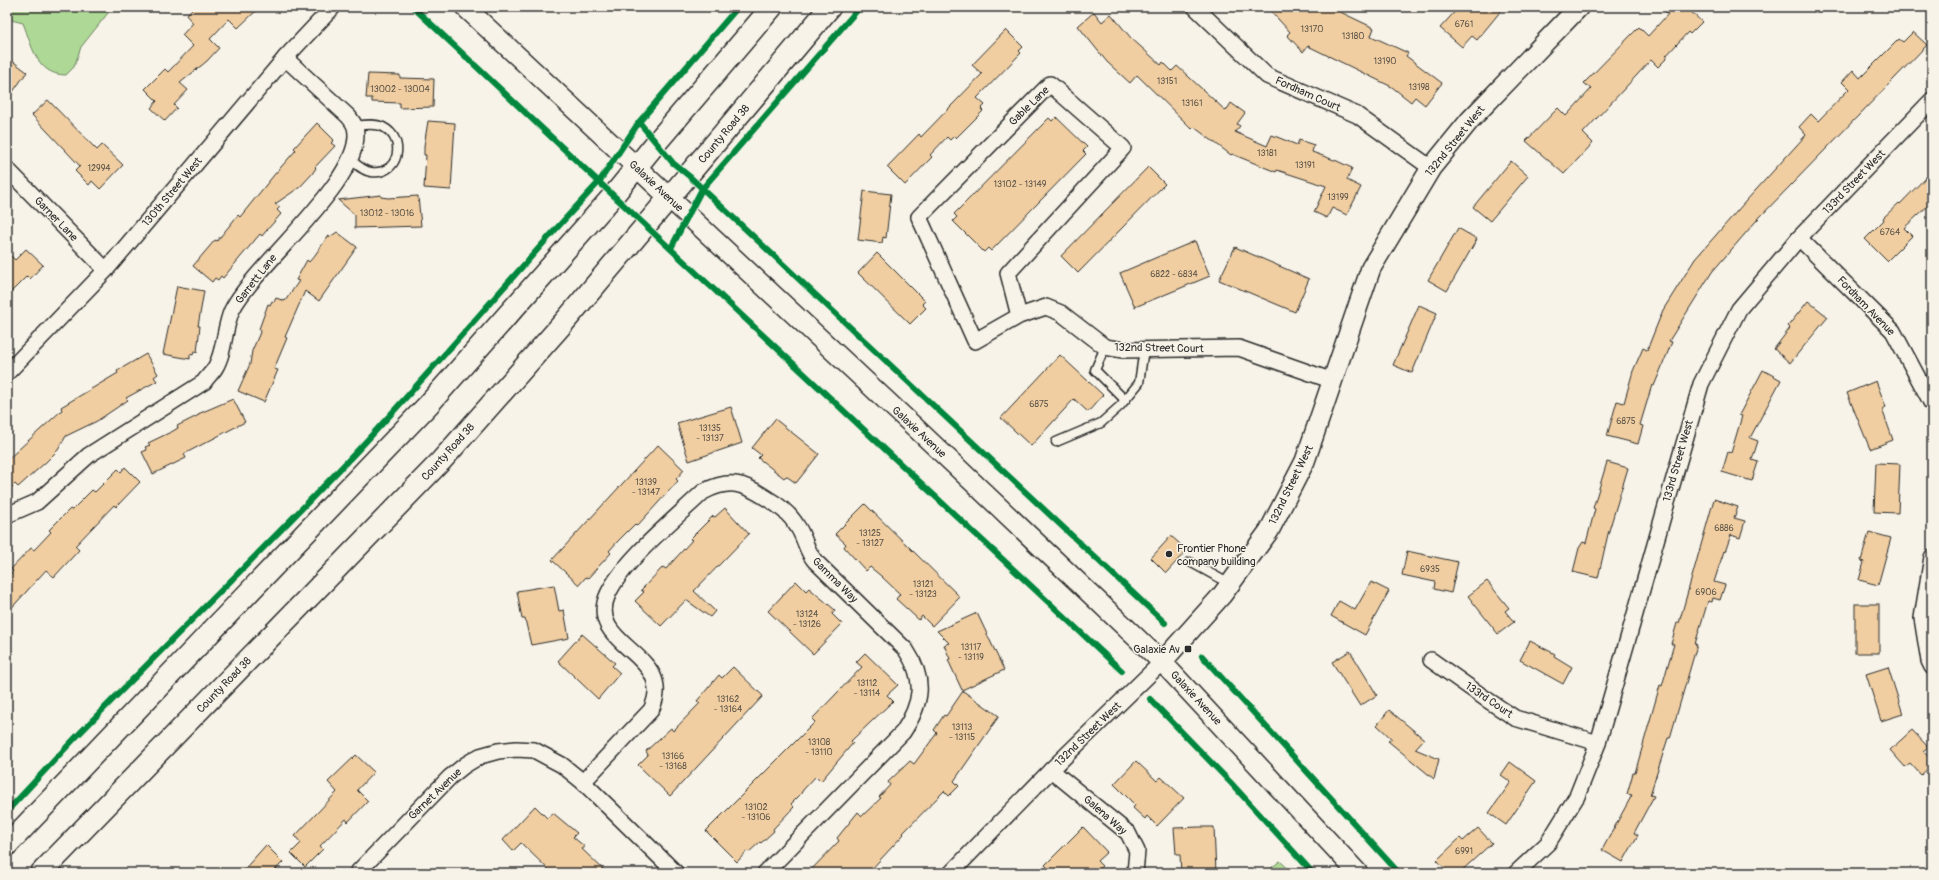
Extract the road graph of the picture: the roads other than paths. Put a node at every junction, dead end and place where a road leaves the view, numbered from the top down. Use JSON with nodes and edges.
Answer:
{"nodes":[{"id":1,"x":334,"y":7,"type":"edge"},
{"id":2,"x":465,"y":7,"type":"edge"},
{"id":3,"x":772,"y":7,"type":"edge"},
{"id":4,"x":830,"y":7,"type":"edge"},
{"id":5,"x":1195,"y":7,"type":"edge"},
{"id":6,"x":1579,"y":7,"type":"edge"},
{"id":7,"x":285,"y":58,"type":"junction"},
{"id":8,"x":1932,"y":100,"type":"edge"},
{"id":9,"x":355,"y":126,"type":"junction"},
{"id":10,"x":350,"y":159,"type":"junction"},
{"id":11,"x":636,"y":167,"type":"junction"},
{"id":12,"x":1431,"y":168,"type":"junction"},
{"id":13,"x":7,"y":169,"type":"edge"},
{"id":14,"x":669,"y":198,"type":"junction"},
{"id":15,"x":1799,"y":238,"type":"junction"},
{"id":16,"x":106,"y":270,"type":"junction"},
{"id":17,"x":1019,"y":316,"type":"junction"},
{"id":18,"x":975,"y":341,"type":"joint"},
{"id":19,"x":1105,"y":347,"type":"junction"},
{"id":20,"x":1144,"y":350,"type":"junction"},
{"id":21,"x":7,"y":373,"type":"edge"},
{"id":22,"x":1333,"y":381,"type":"junction"},
{"id":23,"x":1125,"y":400,"type":"junction"},
{"id":24,"x":1932,"y":404,"type":"edge"},
{"id":25,"x":1056,"y":442,"type":"dead end"},
{"id":26,"x":7,"y":515,"type":"edge"},
{"id":27,"x":1932,"y":557,"type":"edge"},
{"id":28,"x":1190,"y":562,"type":"dead end"},
{"id":29,"x":1230,"y":585,"type":"junction"},
{"id":30,"x":1431,"y":660,"type":"dead end"},
{"id":31,"x":1162,"y":662,"type":"junction"},
{"id":32,"x":1932,"y":667,"type":"edge"},
{"id":33,"x":1598,"y":743,"type":"junction"},
{"id":34,"x":1051,"y":770,"type":"junction"},
{"id":35,"x":583,"y":782,"type":"junction"},
{"id":36,"x":7,"y":845,"type":"edge"},
{"id":37,"x":41,"y":873,"type":"edge"},
{"id":38,"x":357,"y":873,"type":"edge"},
{"id":39,"x":676,"y":873,"type":"edge"},
{"id":40,"x":765,"y":873,"type":"edge"},
{"id":41,"x":951,"y":873,"type":"edge"},
{"id":42,"x":1135,"y":873,"type":"edge"},
{"id":43,"x":1358,"y":873,"type":"edge"},
{"id":44,"x":1516,"y":873,"type":"edge"}],
"edges":[{"from":1,"to":7,"type":"street","name":"130th Street West"},
{"from":2,"to":11,"type":"street","name":"Galaxie Avenue"},
{"from":3,"to":11,"type":"main road"},
{"from":4,"to":14,"type":"main road","name":"County Road 38"},
{"from":5,"to":12,"type":"street","name":"Fordham Court"},
{"from":6,"to":12,"type":"street","name":"132nd Street West"},
{"from":7,"to":9,"type":"street"},
{"from":7,"to":16,"type":"street","name":"130th Street West"},
{"from":8,"to":15,"type":"street","name":"133rd Street West"},
{"from":9,"to":10,"type":"street","name":"Garrett Lane"},
{"from":9,"to":10,"type":"lane"},
{"from":10,"to":26,"type":"street","name":"Garrett Lane"},
{"from":11,"to":14,"type":"street","name":"Galaxie Avenue"},
{"from":11,"to":36,"type":"main road"},
{"from":12,"to":22,"type":"street","name":"132nd Street West"},
{"from":13,"to":16,"type":"street","name":"Garner Lane"},
{"from":14,"to":31,"type":"street","name":"Galaxie Avenue"},
{"from":14,"to":37,"type":"main road","name":"County Road 38"},
{"from":15,"to":24,"type":"street","name":"Fordham Avenue"},
{"from":15,"to":33,"type":"street","name":"133rd Street West"},
{"from":16,"to":21,"type":"street","name":"130th Street West"},
{"from":17,"to":18,"type":"street","name":"132nd Street Court"},
{"from":17,"to":18,"type":"street","name":"Gable Lane"},
{"from":17,"to":19,"type":"street","name":"132nd Street Court"},
{"from":19,"to":20,"type":"street","name":"132nd Street Court"},
{"from":19,"to":23,"type":"lane"},
{"from":20,"to":22,"type":"street","name":"132nd Street Court"},
{"from":20,"to":23,"type":"lane"},
{"from":22,"to":29,"type":"street","name":"132nd Street West"},
{"from":23,"to":25,"type":"lane"},
{"from":27,"to":32,"type":"street"},
{"from":28,"to":29,"type":"lane"},
{"from":29,"to":31,"type":"street","name":"132nd Street West"},
{"from":30,"to":33,"type":"street","name":"133rd Court"},
{"from":31,"to":34,"type":"street","name":"132nd Street West"},
{"from":31,"to":43,"type":"street","name":"Galaxie Avenue"},
{"from":33,"to":44,"type":"street","name":"133rd Street West"},
{"from":34,"to":41,"type":"street","name":"132nd Street West"},
{"from":34,"to":42,"type":"street","name":"Galena Way"},
{"from":35,"to":38,"type":"street","name":"Garnet Avenue"},
{"from":35,"to":39,"type":"street","name":"Garnet Avenue"},
{"from":35,"to":40,"type":"street","name":"Gamma Way"}]}
